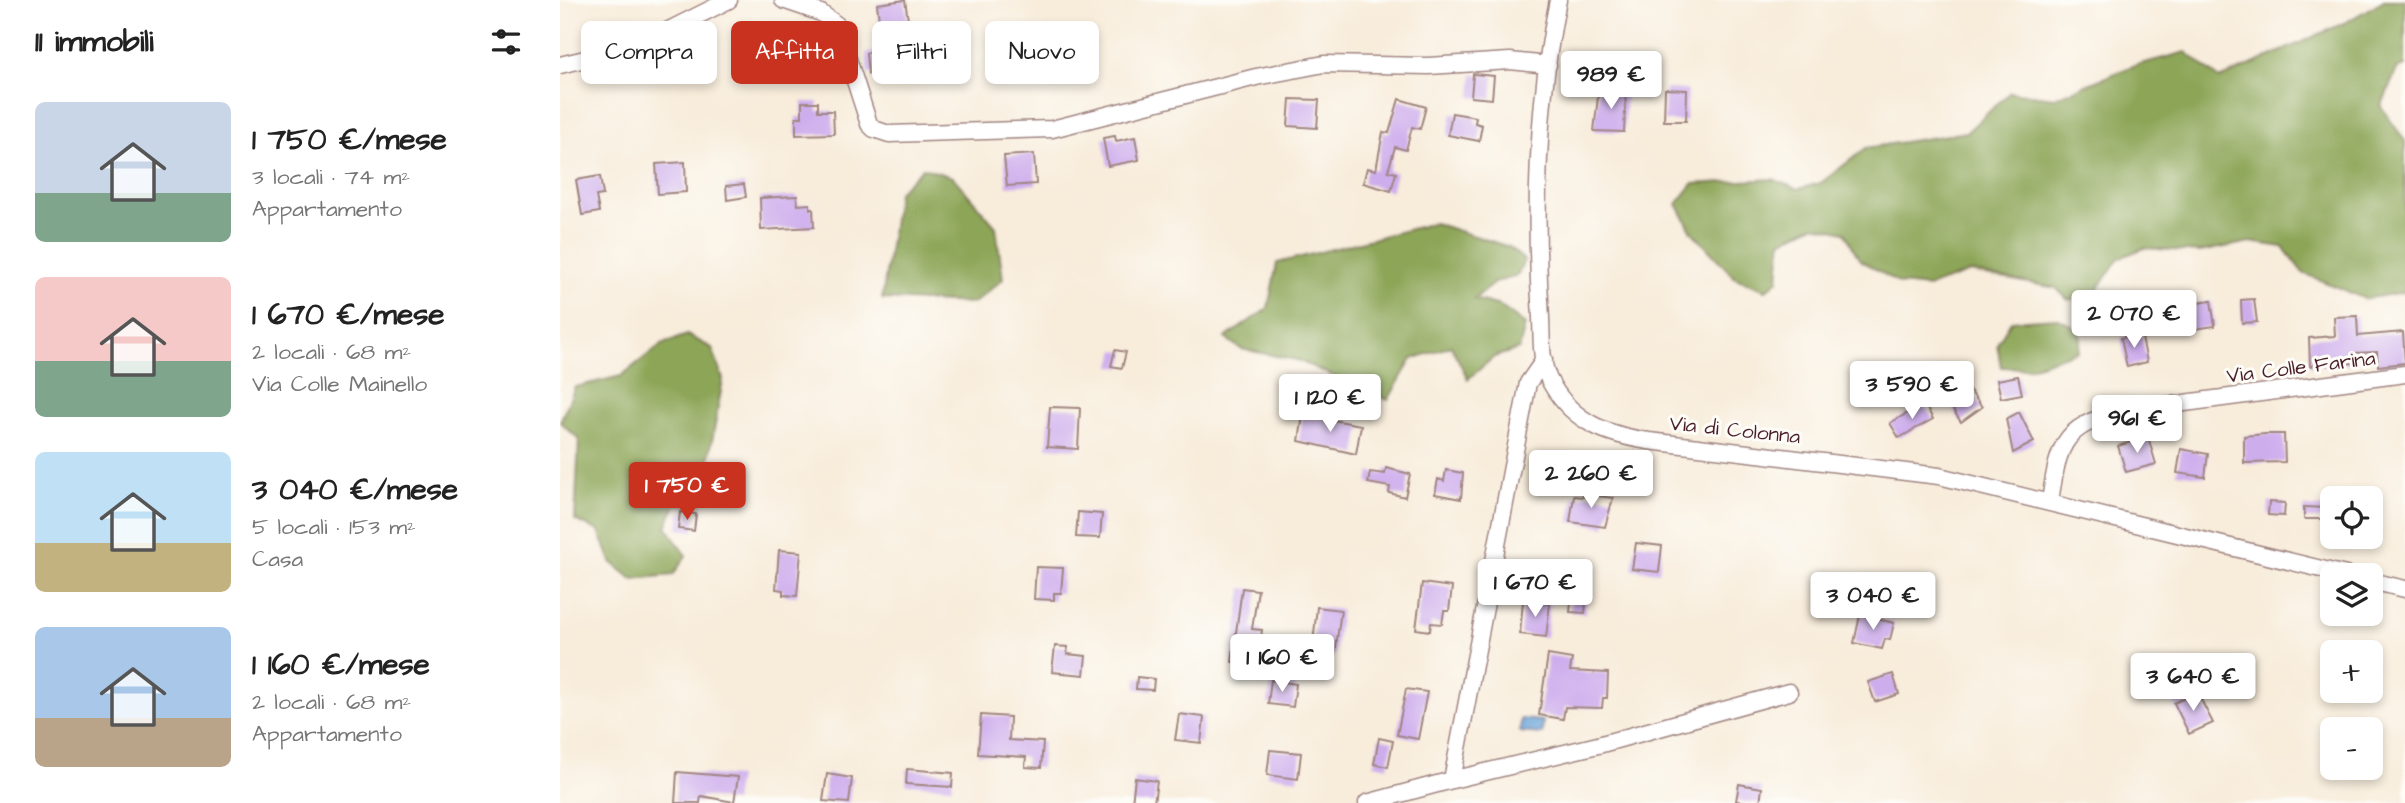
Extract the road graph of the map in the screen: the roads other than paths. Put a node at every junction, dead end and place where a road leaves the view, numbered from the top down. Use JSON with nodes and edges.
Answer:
{"nodes":[{"id":1,"x":729,"y":0,"type":"edge"},
{"id":2,"x":783,"y":0,"type":"edge"},
{"id":3,"x":1558,"y":0,"type":"edge"},
{"id":4,"x":560,"y":65,"type":"edge"},
{"id":5,"x":1548,"y":65,"type":"junction"},
{"id":6,"x":1544,"y":360,"type":"junction"},
{"id":7,"x":2405,"y":374,"type":"edge"},
{"id":8,"x":2050,"y":502,"type":"junction"},
{"id":9,"x":2320,"y":569,"type":"edge"},
{"id":10,"x":2383,"y":584,"type":"edge"},
{"id":11,"x":2405,"y":589,"type":"edge"},
{"id":12,"x":1789,"y":692,"type":"dead end"},
{"id":13,"x":1452,"y":780,"type":"junction"},
{"id":14,"x":1367,"y":803,"type":"edge"}],
"edges":[{"from":1,"to":4,"type":"street"},
{"from":2,"to":5,"type":"street"},
{"from":3,"to":5,"type":"street","name":"Via di Colonna"},
{"from":5,"to":6,"type":"street","name":"Via di Colonna"},
{"from":6,"to":8,"type":"street","name":"Via di Colonna"},
{"from":6,"to":13,"type":"street"},
{"from":7,"to":8,"type":"street","name":"Via Colle Farina"},
{"from":8,"to":9,"type":"street","name":"Via di Colonna"},
{"from":10,"to":11,"type":"street"},
{"from":12,"to":13,"type":"street"},
{"from":13,"to":14,"type":"street"}]}
